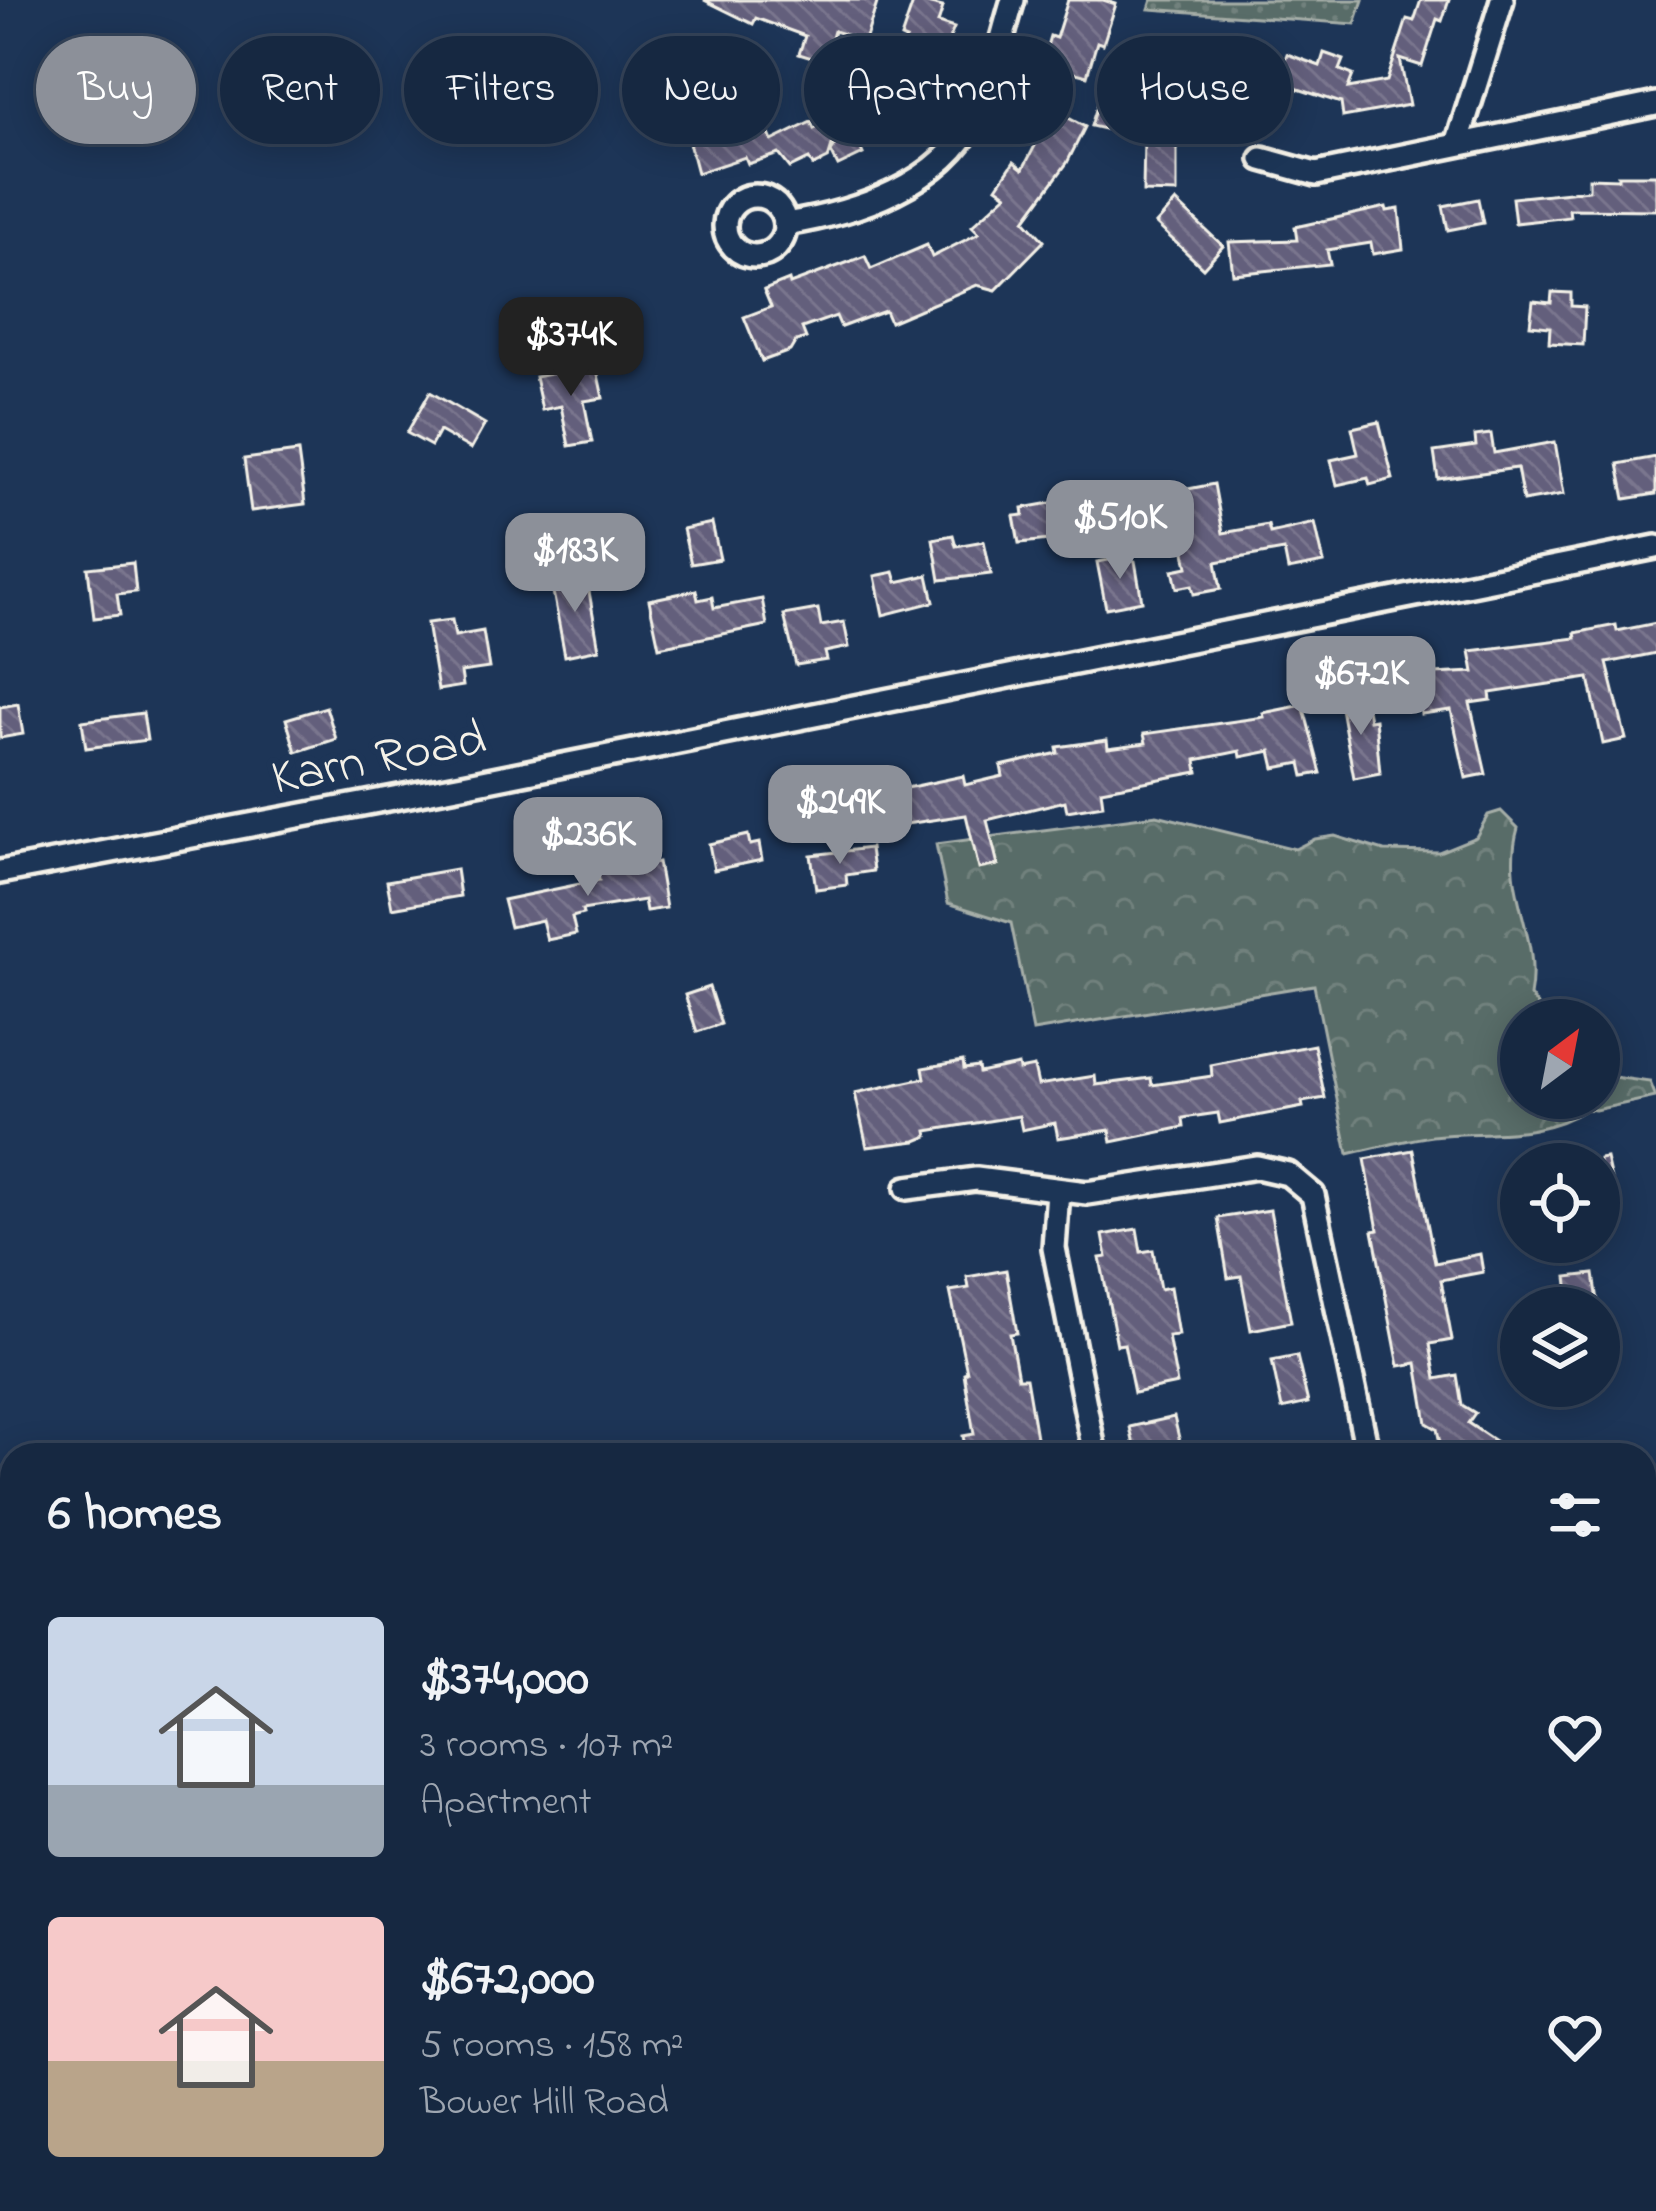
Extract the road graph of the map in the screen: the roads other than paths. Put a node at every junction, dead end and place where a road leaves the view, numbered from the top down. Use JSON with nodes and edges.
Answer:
{"nodes":[{"id":1,"x":1013,"y":0,"type":"edge"},
{"id":2,"x":1502,"y":0,"type":"edge"},
{"id":3,"x":1656,"y":104,"type":"edge"},
{"id":4,"x":1457,"y":144,"type":"junction"},
{"id":5,"x":1262,"y":159,"type":"dead end"},
{"id":6,"x":785,"y":224,"type":"dead end"},
{"id":7,"x":1656,"y":547,"type":"edge"},
{"id":8,"x":0,"y":872,"type":"edge"},
{"id":9,"x":907,"y":1188,"type":"dead end"},
{"id":10,"x":1058,"y":1191,"type":"junction"},
{"id":11,"x":1092,"y":1443,"type":"edge"},
{"id":12,"x":1365,"y":1443,"type":"edge"}],
"edges":[{"from":1,"to":6,"type":"street"},
{"from":2,"to":4,"type":"street"},
{"from":3,"to":4,"type":"street"},
{"from":4,"to":5,"type":"street"},
{"from":7,"to":8,"type":"street","name":"Karn Road"},
{"from":9,"to":10,"type":"street"},
{"from":10,"to":11,"type":"street"},
{"from":10,"to":12,"type":"street"}]}
